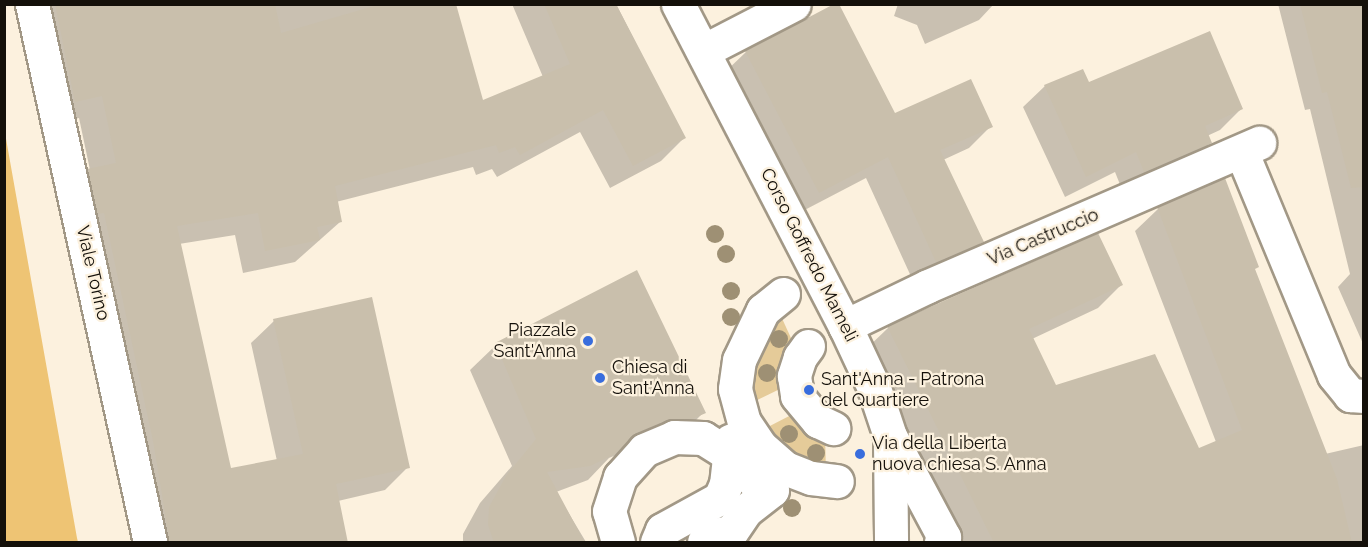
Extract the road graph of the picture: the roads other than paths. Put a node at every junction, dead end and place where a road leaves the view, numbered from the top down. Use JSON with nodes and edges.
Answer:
{"nodes":[{"id":1,"x":32,"y":4,"type":"edge"},
{"id":2,"x":678,"y":4,"type":"edge"},
{"id":3,"x":794,"y":4,"type":"edge"},
{"id":4,"x":703,"y":51,"type":"junction"},
{"id":5,"x":783,"y":294,"type":"dead end"},
{"id":6,"x":845,"y":326,"type":"junction"},
{"id":7,"x":808,"y":346,"type":"dead end"},
{"id":8,"x":1364,"y":396,"type":"edge"},
{"id":9,"x":744,"y":422,"type":"junction"},
{"id":10,"x":833,"y":428,"type":"dead end"},
{"id":11,"x":890,"y":436,"type":"junction"},
{"id":12,"x":729,"y":454,"type":"junction"},
{"id":13,"x":837,"y":481,"type":"dead end"},
{"id":14,"x":944,"y":541,"type":"edge"},
{"id":15,"x":150,"y":543,"type":"edge"},
{"id":16,"x":618,"y":543,"type":"edge"},
{"id":17,"x":657,"y":543,"type":"edge"},
{"id":18,"x":704,"y":543,"type":"edge"},
{"id":19,"x":891,"y":543,"type":"edge"}],
"edges":[{"from":1,"to":15,"type":"street","name":"Viale Torino"},
{"from":2,"to":4,"type":"street","name":"Corso Goffredo Mameli"},
{"from":3,"to":4,"type":"street"},
{"from":4,"to":6,"type":"street","name":"Corso Goffredo Mameli"},
{"from":5,"to":9,"type":"street"},
{"from":6,"to":8,"type":"street","name":"Via Castruccio"},
{"from":6,"to":11,"type":"street","name":"Corso Goffredo Mameli"},
{"from":7,"to":10,"type":"street"},
{"from":9,"to":12,"type":"street"},
{"from":9,"to":13,"type":"street"},
{"from":11,"to":14,"type":"street","name":"Corso Goffredo Mameli"},
{"from":11,"to":19,"type":"street"},
{"from":12,"to":16,"type":"street"},
{"from":12,"to":17,"type":"street"},
{"from":12,"to":18,"type":"street"}]}
